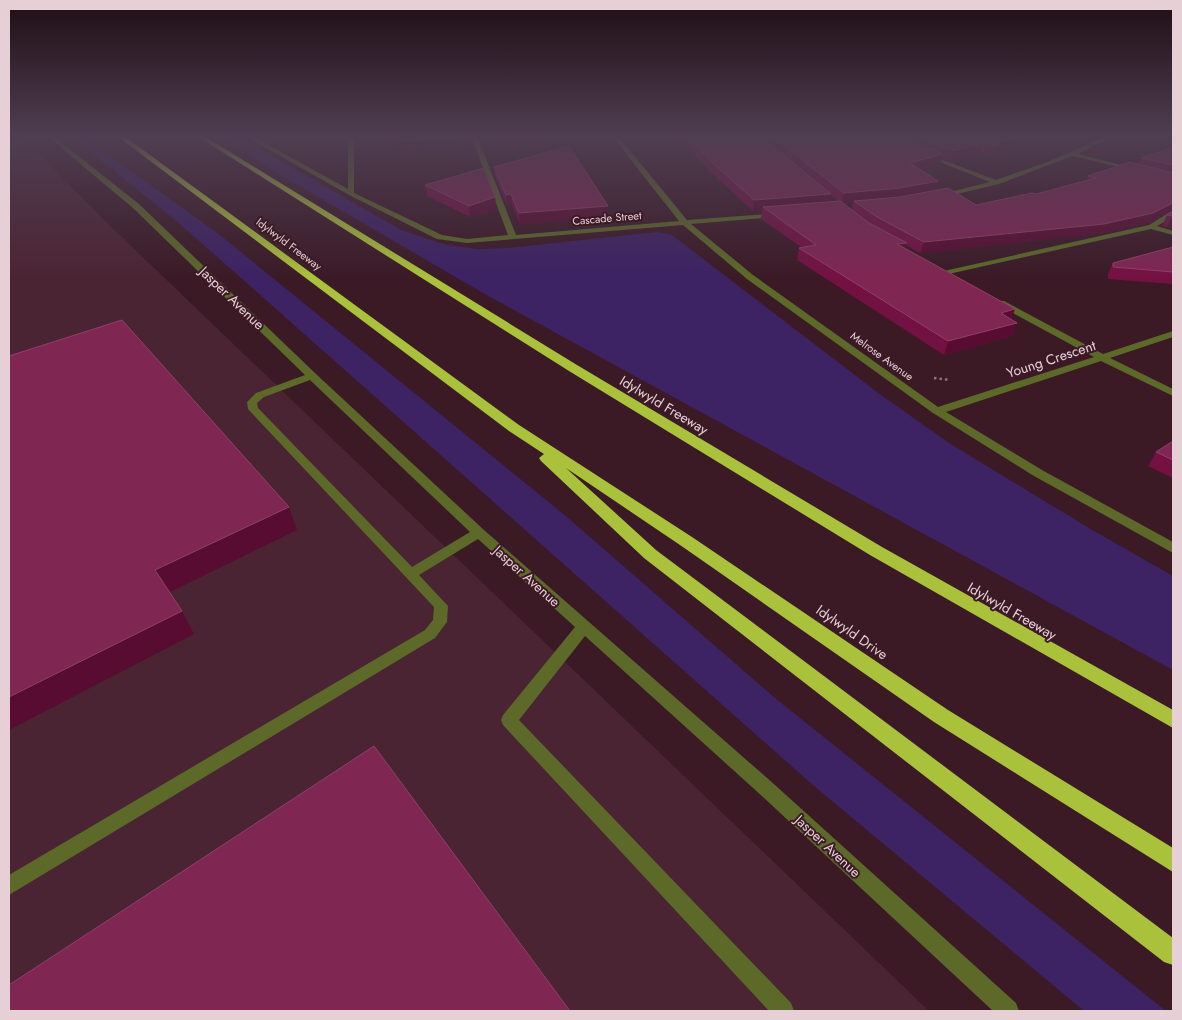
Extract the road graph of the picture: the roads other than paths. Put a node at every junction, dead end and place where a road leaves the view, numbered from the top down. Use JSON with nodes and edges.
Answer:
{"nodes":[{"id":1,"x":108,"y":184,"type":"edge"},
{"id":2,"x":184,"y":184,"type":"edge"},
{"id":3,"x":277,"y":184,"type":"edge"},
{"id":4,"x":333,"y":184,"type":"edge"},
{"id":5,"x":351,"y":184,"type":"edge"},
{"id":6,"x":492,"y":184,"type":"edge"},
{"id":7,"x":653,"y":184,"type":"edge"},
{"id":8,"x":994,"y":184,"type":"edge"},
{"id":9,"x":351,"y":194,"type":"junction"},
{"id":10,"x":931,"y":197,"type":"edge"},
{"id":11,"x":786,"y":214,"type":"edge"},
{"id":12,"x":1173,"y":214,"type":"edge"},
{"id":13,"x":684,"y":222,"type":"junction"},
{"id":14,"x":1151,"y":227,"type":"junction"},
{"id":15,"x":1173,"y":233,"type":"edge"},
{"id":16,"x":513,"y":237,"type":"junction"},
{"id":17,"x":962,"y":282,"type":"edge"},
{"id":18,"x":996,"y":301,"type":"edge"},
{"id":19,"x":1173,"y":334,"type":"edge"},
{"id":20,"x":1100,"y":356,"type":"junction"},
{"id":21,"x":312,"y":376,"type":"junction"},
{"id":22,"x":1173,"y":393,"type":"edge"},
{"id":23,"x":937,"y":411,"type":"junction"},
{"id":24,"x":514,"y":428,"type":"junction"},
{"id":25,"x":479,"y":533,"type":"junction"},
{"id":26,"x":1173,"y":548,"type":"edge"},
{"id":27,"x":410,"y":574,"type":"junction"},
{"id":28,"x":584,"y":627,"type":"junction"},
{"id":29,"x":1119,"y":689,"type":"junction"},
{"id":30,"x":1173,"y":712,"type":"edge"},
{"id":31,"x":1173,"y":720,"type":"edge"},
{"id":32,"x":1173,"y":861,"type":"edge"},
{"id":33,"x":9,"y":886,"type":"edge"},
{"id":34,"x":1173,"y":953,"type":"edge"},
{"id":35,"x":783,"y":1011,"type":"edge"},
{"id":36,"x":1008,"y":1011,"type":"edge"}],
"edges":[{"from":1,"to":21,"type":"street","name":"Jasper Avenue"},
{"from":2,"to":24,"type":"highway","name":"Idylwyld Freeway"},
{"from":3,"to":29,"type":"highway","name":"Idylwyld Freeway"},
{"from":4,"to":9,"type":"street","name":"Cascade Street"},
{"from":5,"to":9,"type":"street"},
{"from":6,"to":16,"type":"street"},
{"from":7,"to":13,"type":"street","name":"Melrose Avenue"},
{"from":8,"to":10,"type":"street"},
{"from":9,"to":16,"type":"street","name":"Cascade Street"},
{"from":11,"to":13,"type":"street","name":"Cascade Street"},
{"from":12,"to":14,"type":"street"},
{"from":13,"to":16,"type":"street","name":"Cascade Street"},
{"from":13,"to":23,"type":"street","name":"Melrose Avenue"},
{"from":14,"to":15,"type":"street"},
{"from":14,"to":17,"type":"street"},
{"from":18,"to":20,"type":"street"},
{"from":19,"to":20,"type":"street","name":"Young Crescent"},
{"from":20,"to":22,"type":"street"},
{"from":20,"to":23,"type":"street","name":"Young Crescent"},
{"from":21,"to":25,"type":"street","name":"Jasper Avenue"},
{"from":21,"to":27,"type":"street"},
{"from":23,"to":26,"type":"street","name":"Melrose Avenue"},
{"from":24,"to":32,"type":"highway","name":"Idylwyld Drive"},
{"from":24,"to":34,"type":"highway"},
{"from":25,"to":27,"type":"street"},
{"from":25,"to":28,"type":"street","name":"Jasper Avenue"},
{"from":27,"to":33,"type":"street"},
{"from":28,"to":35,"type":"street"},
{"from":28,"to":36,"type":"street","name":"Jasper Avenue"},
{"from":29,"to":30,"type":"highway"},
{"from":29,"to":31,"type":"highway"}]}
